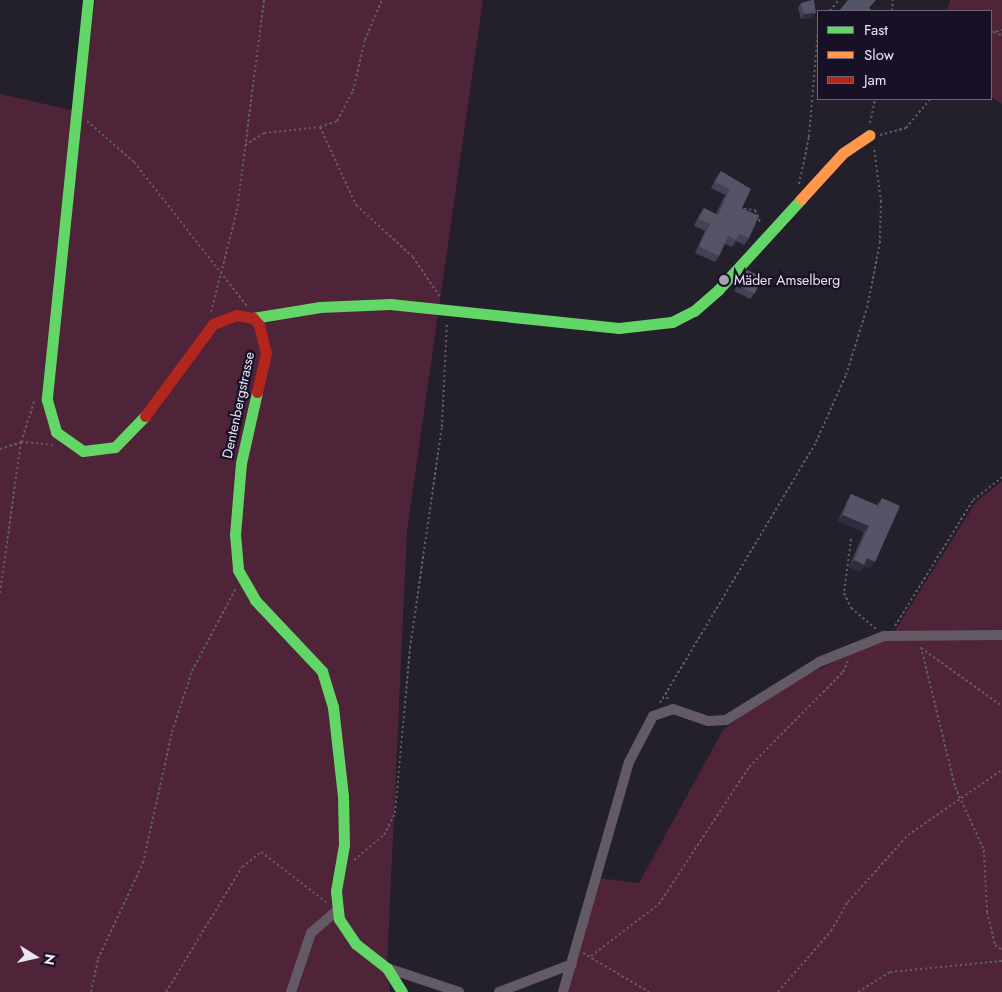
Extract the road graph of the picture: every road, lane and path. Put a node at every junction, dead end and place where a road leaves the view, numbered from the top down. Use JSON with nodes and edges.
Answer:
{"nodes":[{"id":1,"x":88,"y":0,"type":"edge"},
{"id":2,"x":264,"y":0,"type":"edge"},
{"id":3,"x":382,"y":0,"type":"edge"},
{"id":4,"x":839,"y":0,"type":"edge"},
{"id":5,"x":831,"y":10,"type":"edge"},
{"id":6,"x":817,"y":42,"type":"edge"},
{"id":7,"x":874,"y":100,"type":"edge"},
{"id":8,"x":929,"y":100,"type":"edge"},
{"id":9,"x":74,"y":110,"type":"junction"},
{"id":10,"x":320,"y":127,"type":"junction"},
{"id":11,"x":870,"y":135,"type":"junction"},
{"id":12,"x":245,"y":145,"type":"junction"},
{"id":13,"x":738,"y":206,"type":"edge"},
{"id":14,"x":793,"y":208,"type":"junction"},
{"id":15,"x":759,"y":245,"type":"junction"},
{"id":16,"x":223,"y":271,"type":"junction"},
{"id":17,"x":448,"y":310,"type":"junction"},
{"id":18,"x":211,"y":314,"type":"dead end"},
{"id":19,"x":252,"y":318,"type":"junction"},
{"id":20,"x":20,"y":442,"type":"junction"},
{"id":21,"x":70,"y":444,"type":"junction"},
{"id":22,"x":0,"y":449,"type":"edge"},
{"id":23,"x":1002,"y":477,"type":"edge"},
{"id":24,"x":851,"y":539,"type":"dead end"},
{"id":25,"x":241,"y":580,"type":"junction"},
{"id":26,"x":0,"y":593,"type":"edge"},
{"id":27,"x":893,"y":635,"type":"junction"},
{"id":28,"x":1002,"y":635,"type":"edge"},
{"id":29,"x":855,"y":647,"type":"junction"},
{"id":30,"x":920,"y":647,"type":"junction"},
{"id":31,"x":1002,"y":706,"type":"edge"},
{"id":32,"x":653,"y":716,"type":"junction"},
{"id":33,"x":1002,"y":770,"type":"edge"},
{"id":34,"x":961,"y":798,"type":"junction"},
{"id":35,"x":341,"y":867,"type":"junction"},
{"id":36,"x":337,"y":910,"type":"junction"},
{"id":37,"x":1002,"y":950,"type":"edge"},
{"id":38,"x":576,"y":951,"type":"junction"},
{"id":39,"x":591,"y":956,"type":"junction"},
{"id":40,"x":1002,"y":961,"type":"edge"},
{"id":41,"x":572,"y":964,"type":"junction"},
{"id":42,"x":387,"y":968,"type":"junction"},
{"id":43,"x":91,"y":992,"type":"edge"},
{"id":44,"x":166,"y":992,"type":"edge"},
{"id":45,"x":291,"y":992,"type":"edge"},
{"id":46,"x":402,"y":992,"type":"edge"},
{"id":47,"x":460,"y":992,"type":"edge"},
{"id":48,"x":499,"y":992,"type":"edge"},
{"id":49,"x":563,"y":992,"type":"edge"},
{"id":50,"x":649,"y":992,"type":"edge"},
{"id":51,"x":778,"y":992,"type":"edge"},
{"id":52,"x":858,"y":992,"type":"edge"}],
"edges":[{"from":1,"to":9,"type":"street"},
{"from":2,"to":12,"type":"path"},
{"from":3,"to":10,"type":"path"},
{"from":4,"to":5,"type":"path"},
{"from":6,"to":14,"type":"path"},
{"from":7,"to":11,"type":"path"},
{"from":8,"to":11,"type":"path"},
{"from":9,"to":16,"type":"path"},
{"from":9,"to":21,"type":"street"},
{"from":10,"to":12,"type":"path"},
{"from":10,"to":17,"type":"path"},
{"from":11,"to":14,"type":"street"},
{"from":11,"to":32,"type":"path"},
{"from":12,"to":16,"type":"path"},
{"from":13,"to":15,"type":"path"},
{"from":14,"to":15,"type":"street"},
{"from":15,"to":17,"type":"street"},
{"from":16,"to":18,"type":"path"},
{"from":16,"to":19,"type":"path"},
{"from":17,"to":19,"type":"street"},
{"from":17,"to":35,"type":"path"},
{"from":19,"to":21,"type":"street"},
{"from":19,"to":25,"type":"street","name":"Dentenbergstrasse"},
{"from":20,"to":21,"type":"path"},
{"from":20,"to":22,"type":"path"},
{"from":20,"to":26,"type":"path"},
{"from":23,"to":27,"type":"path"},
{"from":24,"to":27,"type":"path"},
{"from":25,"to":35,"type":"street"},
{"from":25,"to":43,"type":"path"},
{"from":27,"to":28,"type":"street"},
{"from":27,"to":29,"type":"street"},
{"from":27,"to":30,"type":"path"},
{"from":29,"to":32,"type":"street"},
{"from":29,"to":39,"type":"path"},
{"from":30,"to":31,"type":"path"},
{"from":30,"to":34,"type":"path"},
{"from":32,"to":38,"type":"street"},
{"from":33,"to":34,"type":"path"},
{"from":34,"to":37,"type":"path"},
{"from":34,"to":51,"type":"path"},
{"from":35,"to":36,"type":"street"},
{"from":36,"to":42,"type":"street"},
{"from":36,"to":44,"type":"path"},
{"from":36,"to":45,"type":"street"},
{"from":38,"to":39,"type":"path"},
{"from":38,"to":41,"type":"street"},
{"from":39,"to":50,"type":"path"},
{"from":40,"to":52,"type":"path"},
{"from":41,"to":48,"type":"street"},
{"from":41,"to":49,"type":"street"},
{"from":42,"to":46,"type":"street"},
{"from":42,"to":47,"type":"street"}]}
